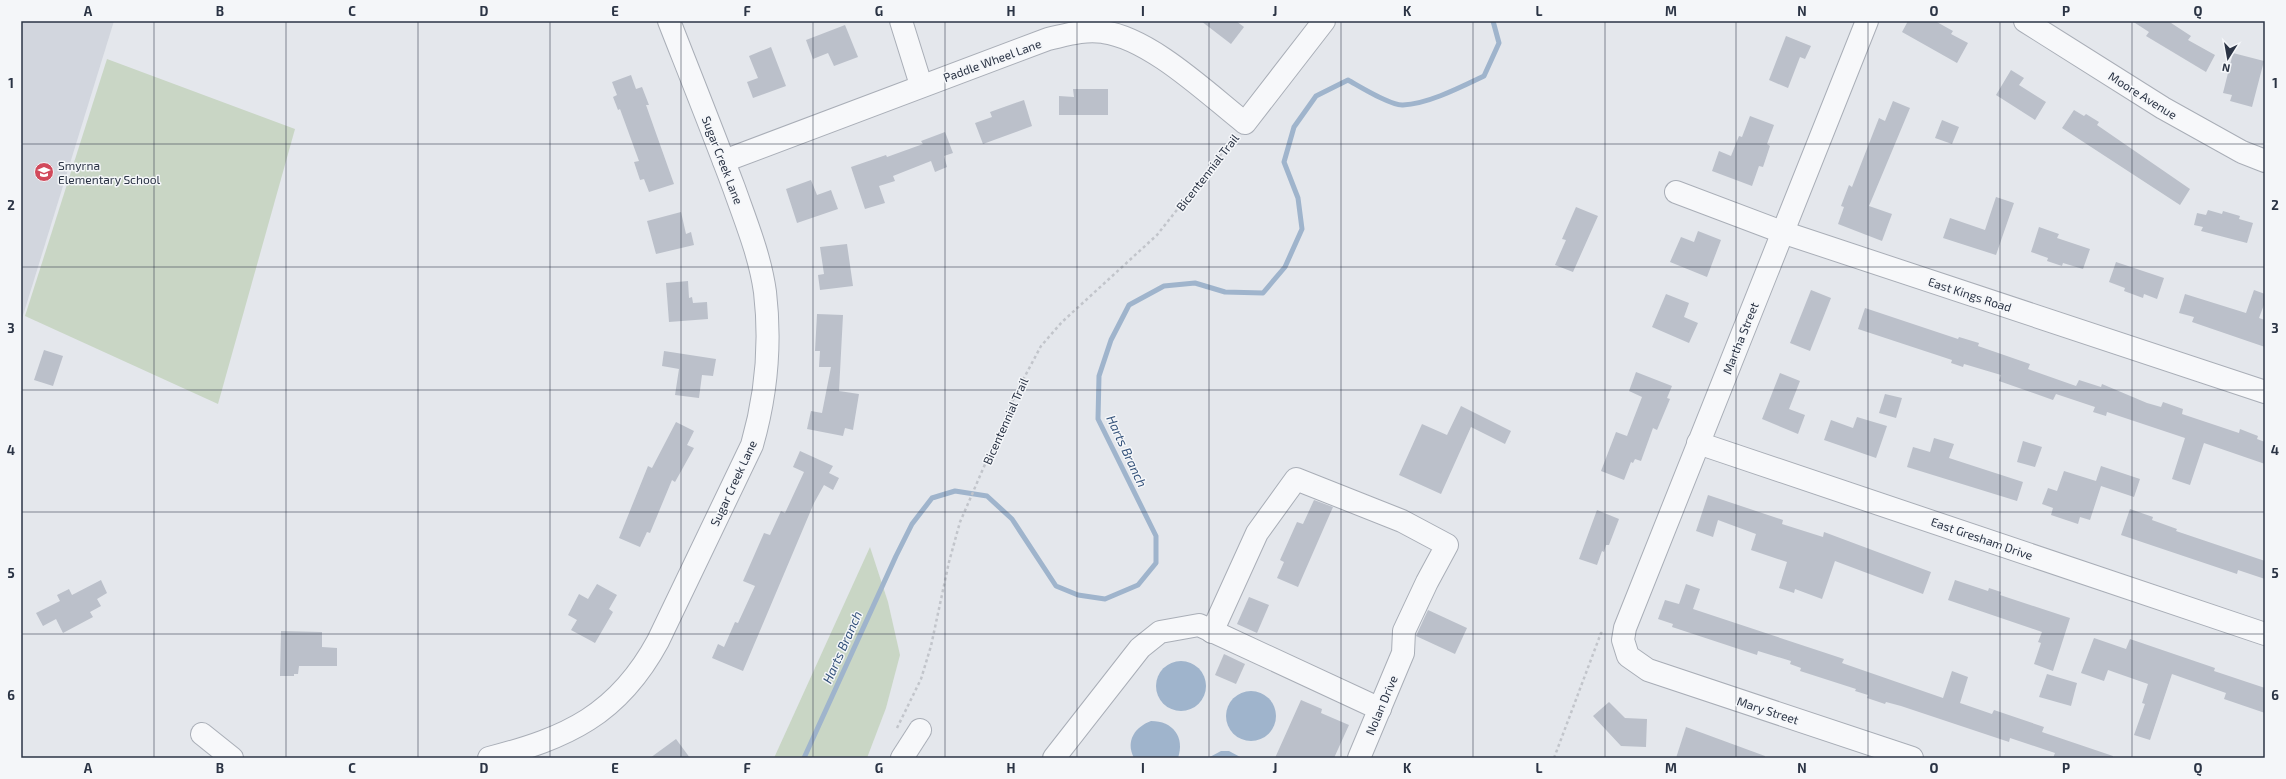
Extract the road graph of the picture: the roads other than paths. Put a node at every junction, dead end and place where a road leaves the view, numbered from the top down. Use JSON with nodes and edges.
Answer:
{"nodes":[{"id":1,"x":669,"y":21,"type":"edge"},
{"id":2,"x":901,"y":21,"type":"edge"},
{"id":3,"x":1324,"y":21,"type":"edge"},
{"id":4,"x":1867,"y":21,"type":"edge"},
{"id":5,"x":2028,"y":22,"type":"edge"},
{"id":6,"x":921,"y":85,"type":"junction"},
{"id":7,"x":724,"y":160,"type":"junction"},
{"id":8,"x":2265,"y":161,"type":"edge"},
{"id":9,"x":1676,"y":192,"type":"dead end"},
{"id":10,"x":1782,"y":232,"type":"junction"},
{"id":11,"x":2265,"y":392,"type":"edge"},
{"id":12,"x":1698,"y":442,"type":"junction"},
{"id":13,"x":1212,"y":632,"type":"junction"},
{"id":14,"x":2265,"y":634,"type":"edge"},
{"id":15,"x":1625,"y":648,"type":"joint"},
{"id":16,"x":1380,"y":709,"type":"junction"},
{"id":17,"x":920,"y":730,"type":"dead end"},
{"id":18,"x":202,"y":734,"type":"dead end"},
{"id":19,"x":232,"y":758,"type":"edge"},
{"id":20,"x":489,"y":758,"type":"edge"},
{"id":21,"x":902,"y":758,"type":"edge"},
{"id":22,"x":1054,"y":758,"type":"edge"},
{"id":23,"x":1359,"y":758,"type":"edge"},
{"id":24,"x":1912,"y":758,"type":"edge"}],
"edges":[{"from":1,"to":7,"type":"street","name":"Sugar Creek Lane"},
{"from":2,"to":6,"type":"street"},
{"from":3,"to":6,"type":"street","name":"Paddle Wheel Lane"},
{"from":4,"to":10,"type":"street","name":"Martha Street"},
{"from":5,"to":8,"type":"street","name":"Moore Avenue"},
{"from":6,"to":7,"type":"street","name":"Paddle Wheel Lane"},
{"from":7,"to":20,"type":"street","name":"Sugar Creek Lane"},
{"from":9,"to":10,"type":"street","name":"East Kings Road"},
{"from":10,"to":11,"type":"street","name":"East Kings Road"},
{"from":10,"to":12,"type":"street","name":"Martha Street"},
{"from":12,"to":14,"type":"street","name":"East Gresham Drive"},
{"from":12,"to":15,"type":"street","name":"Martha Street"},
{"from":13,"to":16,"type":"street"},
{"from":13,"to":16,"type":"street","name":"Nolan Drive"},
{"from":13,"to":22,"type":"street"},
{"from":15,"to":24,"type":"street","name":"Mary Street"},
{"from":16,"to":23,"type":"street","name":"Nolan Drive"},
{"from":17,"to":21,"type":"street"},
{"from":18,"to":19,"type":"street"}]}
